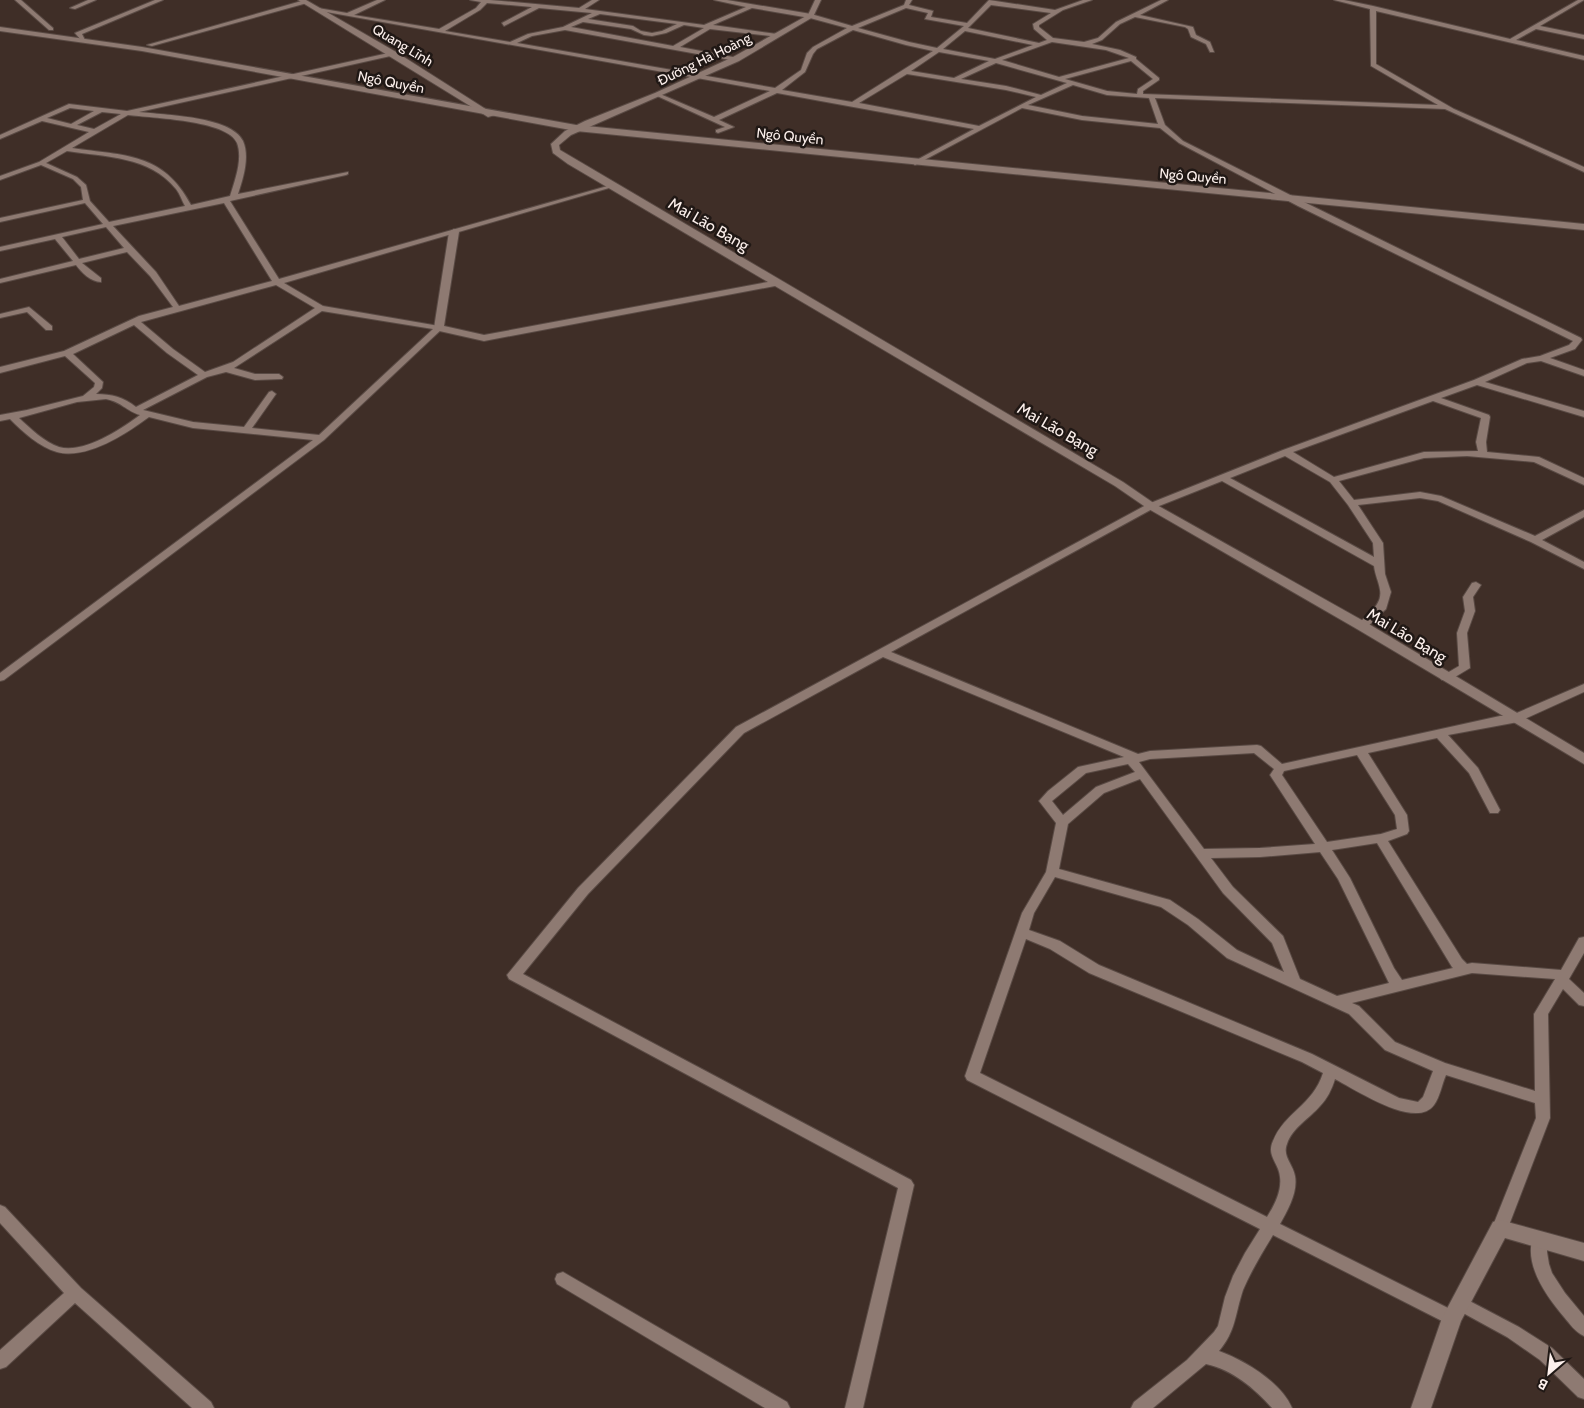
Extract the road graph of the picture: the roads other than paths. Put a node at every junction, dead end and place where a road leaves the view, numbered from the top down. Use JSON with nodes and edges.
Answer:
{"nodes":[{"id":1,"x":18,"y":0,"type":"edge"},
{"id":2,"x":93,"y":0,"type":"edge"},
{"id":3,"x":160,"y":0,"type":"edge"},
{"id":4,"x":382,"y":0,"type":"edge"},
{"id":5,"x":473,"y":0,"type":"edge"},
{"id":6,"x":596,"y":0,"type":"edge"},
{"id":7,"x":717,"y":0,"type":"edge"},
{"id":8,"x":762,"y":0,"type":"edge"},
{"id":9,"x":818,"y":0,"type":"edge"},
{"id":10,"x":909,"y":0,"type":"edge"},
{"id":11,"x":1089,"y":0,"type":"edge"},
{"id":12,"x":1166,"y":0,"type":"edge"},
{"id":13,"x":1337,"y":0,"type":"edge"},
{"id":14,"x":1582,"y":0,"type":"edge"},
{"id":15,"x":303,"y":1,"type":"edge"},
{"id":16,"x":485,"y":1,"type":"edge"},
{"id":17,"x":991,"y":1,"type":"edge"},
{"id":18,"x":538,"y":6,"type":"junction"},
{"id":19,"x":753,"y":6,"type":"junction"},
{"id":20,"x":906,"y":6,"type":"junction"},
{"id":21,"x":73,"y":8,"type":"dead end"},
{"id":22,"x":1373,"y":8,"type":"junction"},
{"id":23,"x":318,"y":10,"type":"junction"},
{"id":24,"x":580,"y":10,"type":"junction"},
{"id":25,"x":599,"y":12,"type":"junction"},
{"id":26,"x":1056,"y":12,"type":"junction"},
{"id":27,"x":348,"y":15,"type":"junction"},
{"id":28,"x":1134,"y":15,"type":"junction"},
{"id":29,"x":811,"y":16,"type":"junction"},
{"id":30,"x":582,"y":20,"type":"junction"},
{"id":31,"x":684,"y":23,"type":"junction"},
{"id":32,"x":504,"y":24,"type":"dead end"},
{"id":33,"x":0,"y":25,"type":"edge"},
{"id":34,"x":709,"y":26,"type":"junction"},
{"id":35,"x":966,"y":27,"type":"junction"},
{"id":36,"x":1536,"y":27,"type":"junction"},
{"id":37,"x":0,"y":28,"type":"edge"},
{"id":38,"x":565,"y":28,"type":"junction"},
{"id":39,"x":849,"y":28,"type":"junction"},
{"id":40,"x":51,"y":29,"type":"junction"},
{"id":41,"x":440,"y":31,"type":"junction"},
{"id":42,"x":80,"y":36,"type":"junction"},
{"id":43,"x":777,"y":36,"type":"junction"},
{"id":44,"x":1584,"y":37,"type":"edge"},
{"id":45,"x":1051,"y":40,"type":"junction"},
{"id":46,"x":1510,"y":41,"type":"junction"},
{"id":47,"x":511,"y":44,"type":"junction"},
{"id":48,"x":1085,"y":44,"type":"junction"},
{"id":49,"x":150,"y":45,"type":"junction"},
{"id":50,"x":1041,"y":45,"type":"junction"},
{"id":51,"x":674,"y":48,"type":"junction"},
{"id":52,"x":937,"y":49,"type":"junction"},
{"id":53,"x":1212,"y":51,"type":"dead end"},
{"id":54,"x":394,"y":54,"type":"junction"},
{"id":55,"x":1584,"y":58,"type":"edge"},
{"id":56,"x":736,"y":59,"type":"junction"},
{"id":57,"x":1132,"y":59,"type":"junction"},
{"id":58,"x":997,"y":61,"type":"junction"},
{"id":59,"x":905,"y":72,"type":"junction"},
{"id":60,"x":306,"y":74,"type":"junction"},
{"id":61,"x":294,"y":77,"type":"junction"},
{"id":62,"x":695,"y":78,"type":"junction"},
{"id":63,"x":1060,"y":78,"type":"junction"},
{"id":64,"x":955,"y":80,"type":"junction"},
{"id":65,"x":1072,"y":83,"type":"junction"},
{"id":66,"x":773,"y":91,"type":"junction"},
{"id":67,"x":658,"y":95,"type":"junction"},
{"id":68,"x":1140,"y":96,"type":"junction"},
{"id":69,"x":1151,"y":96,"type":"junction"},
{"id":70,"x":1042,"y":97,"type":"junction"},
{"id":71,"x":476,"y":104,"type":"junction"},
{"id":72,"x":853,"y":104,"type":"junction"},
{"id":73,"x":1022,"y":106,"type":"junction"},
{"id":74,"x":1446,"y":107,"type":"junction"},
{"id":75,"x":101,"y":110,"type":"junction"},
{"id":76,"x":126,"y":114,"type":"junction"},
{"id":77,"x":491,"y":115,"type":"junction"},
{"id":78,"x":42,"y":119,"type":"junction"},
{"id":79,"x":715,"y":119,"type":"junction"},
{"id":80,"x":588,"y":123,"type":"junction"},
{"id":81,"x":74,"y":125,"type":"junction"},
{"id":82,"x":1162,"y":126,"type":"junction"},
{"id":83,"x":576,"y":128,"type":"junction"},
{"id":84,"x":980,"y":128,"type":"junction"},
{"id":85,"x":718,"y":131,"type":"dead end"},
{"id":86,"x":97,"y":132,"type":"junction"},
{"id":87,"x":0,"y":137,"type":"edge"},
{"id":88,"x":67,"y":149,"type":"junction"},
{"id":89,"x":919,"y":160,"type":"junction"},
{"id":90,"x":41,"y":163,"type":"junction"},
{"id":91,"x":0,"y":168,"type":"edge"},
{"id":92,"x":1584,"y":170,"type":"edge"},
{"id":93,"x":11,"y":173,"type":"junction"},
{"id":94,"x":346,"y":173,"type":"dead end"},
{"id":95,"x":0,"y":178,"type":"edge"},
{"id":96,"x":613,"y":186,"type":"junction"},
{"id":97,"x":1281,"y":192,"type":"junction"},
{"id":98,"x":229,"y":198,"type":"junction"},
{"id":99,"x":1293,"y":199,"type":"junction"},
{"id":100,"x":86,"y":201,"type":"junction"},
{"id":101,"x":189,"y":207,"type":"junction"},
{"id":102,"x":0,"y":220,"type":"edge"},
{"id":103,"x":1584,"y":222,"type":"edge"},
{"id":104,"x":106,"y":225,"type":"junction"},
{"id":105,"x":1584,"y":226,"type":"edge"},
{"id":106,"x":454,"y":232,"type":"junction"},
{"id":107,"x":57,"y":236,"type":"junction"},
{"id":108,"x":0,"y":240,"type":"edge"},
{"id":109,"x":4,"y":248,"type":"edge"},
{"id":110,"x":129,"y":250,"type":"junction"},
{"id":111,"x":79,"y":263,"type":"junction"},
{"id":112,"x":98,"y":280,"type":"dead end"},
{"id":113,"x":0,"y":281,"type":"edge"},
{"id":114,"x":277,"y":282,"type":"junction"},
{"id":115,"x":777,"y":283,"type":"junction"},
{"id":116,"x":177,"y":308,"type":"junction"},
{"id":117,"x":321,"y":308,"type":"junction"},
{"id":118,"x":0,"y":316,"type":"edge"},
{"id":119,"x":135,"y":321,"type":"junction"},
{"id":120,"x":49,"y":328,"type":"dead end"},
{"id":121,"x":439,"y":328,"type":"junction"},
{"id":122,"x":67,"y":353,"type":"junction"},
{"id":123,"x":1542,"y":358,"type":"junction"},
{"id":124,"x":226,"y":369,"type":"junction"},
{"id":125,"x":0,"y":370,"type":"edge"},
{"id":126,"x":1584,"y":373,"type":"edge"},
{"id":127,"x":204,"y":375,"type":"junction"},
{"id":128,"x":279,"y":378,"type":"dead end"},
{"id":129,"x":1477,"y":382,"type":"junction"},
{"id":130,"x":272,"y":394,"type":"dead end"},
{"id":131,"x":86,"y":398,"type":"junction"},
{"id":132,"x":1432,"y":398,"type":"junction"},
{"id":133,"x":135,"y":411,"type":"junction"},
{"id":134,"x":148,"y":414,"type":"junction"},
{"id":135,"x":1584,"y":414,"type":"edge"},
{"id":136,"x":13,"y":417,"type":"junction"},
{"id":137,"x":0,"y":418,"type":"edge"},
{"id":138,"x":246,"y":431,"type":"junction"},
{"id":139,"x":321,"y":438,"type":"junction"},
{"id":140,"x":1286,"y":452,"type":"junction"},
{"id":141,"x":1483,"y":455,"type":"junction"},
{"id":142,"x":1222,"y":477,"type":"junction"},
{"id":143,"x":1333,"y":480,"type":"junction"},
{"id":144,"x":1584,"y":482,"type":"edge"},
{"id":145,"x":1352,"y":503,"type":"junction"},
{"id":146,"x":1151,"y":506,"type":"junction"},
{"id":147,"x":1584,"y":513,"type":"edge"},
{"id":148,"x":1535,"y":540,"type":"junction"},
{"id":149,"x":1380,"y":565,"type":"junction"},
{"id":150,"x":1584,"y":566,"type":"edge"},
{"id":151,"x":1476,"y":584,"type":"dead end"},
{"id":152,"x":1362,"y":626,"type":"junction"},
{"id":153,"x":884,"y":653,"type":"junction"},
{"id":154,"x":0,"y":678,"type":"edge"},
{"id":155,"x":1446,"y":678,"type":"junction"},
{"id":156,"x":1584,"y":689,"type":"edge"},
{"id":157,"x":1514,"y":719,"type":"junction"},
{"id":158,"x":1439,"y":733,"type":"junction"},
{"id":159,"x":1360,"y":750,"type":"junction"},
{"id":160,"x":1134,"y":758,"type":"junction"},
{"id":161,"x":1584,"y":759,"type":"edge"},
{"id":162,"x":1280,"y":768,"type":"junction"},
{"id":163,"x":1142,"y":774,"type":"junction"},
{"id":164,"x":1494,"y":810,"type":"dead end"},
{"id":165,"x":1062,"y":822,"type":"junction"},
{"id":166,"x":1380,"y":838,"type":"junction"},
{"id":167,"x":1325,"y":847,"type":"junction"},
{"id":168,"x":1201,"y":853,"type":"junction"},
{"id":169,"x":1052,"y":872,"type":"junction"},
{"id":170,"x":1022,"y":933,"type":"junction"},
{"id":171,"x":1584,"y":942,"type":"edge"},
{"id":172,"x":1464,"y":970,"type":"junction"},
{"id":173,"x":1563,"y":977,"type":"junction"},
{"id":174,"x":1295,"y":984,"type":"junction"},
{"id":175,"x":1398,"y":986,"type":"junction"},
{"id":176,"x":1584,"y":1001,"type":"edge"},
{"id":177,"x":1336,"y":1002,"type":"junction"},
{"id":178,"x":1441,"y":1068,"type":"junction"},
{"id":179,"x":1332,"y":1070,"type":"junction"},
{"id":180,"x":1544,"y":1100,"type":"junction"},
{"id":181,"x":0,"y":1212,"type":"edge"},
{"id":182,"x":1272,"y":1227,"type":"junction"},
{"id":183,"x":1500,"y":1228,"type":"junction"},
{"id":184,"x":1540,"y":1240,"type":"junction"},
{"id":185,"x":1584,"y":1252,"type":"edge"},
{"id":186,"x":563,"y":1279,"type":"dead end"},
{"id":187,"x":75,"y":1293,"type":"junction"},
{"id":188,"x":1456,"y":1310,"type":"junction"},
{"id":189,"x":1584,"y":1328,"type":"edge"},
{"id":190,"x":1202,"y":1355,"type":"junction"},
{"id":191,"x":0,"y":1362,"type":"edge"},
{"id":192,"x":1584,"y":1391,"type":"edge"},
{"id":193,"x":205,"y":1408,"type":"edge"},
{"id":194,"x":781,"y":1408,"type":"edge"},
{"id":195,"x":854,"y":1408,"type":"edge"},
{"id":196,"x":1140,"y":1408,"type":"edge"},
{"id":197,"x":1283,"y":1408,"type":"edge"},
{"id":198,"x":1421,"y":1408,"type":"edge"}],
"edges":[{"from":1,"to":40,"type":"street"},
{"from":2,"to":21,"type":"street"},
{"from":3,"to":42,"type":"street"},
{"from":4,"to":27,"type":"street"},
{"from":5,"to":16,"type":"street"},
{"from":6,"to":24,"type":"street"},
{"from":7,"to":19,"type":"street"},
{"from":8,"to":19,"type":"street"},
{"from":9,"to":29,"type":"street"},
{"from":10,"to":20,"type":"street"},
{"from":11,"to":26,"type":"street"},
{"from":12,"to":28,"type":"street"},
{"from":13,"to":22,"type":"street"},
{"from":14,"to":36,"type":"street"},
{"from":15,"to":23,"type":"street","name":"Quang Lĩnh"},
{"from":15,"to":49,"type":"street"},
{"from":16,"to":18,"type":"street"},
{"from":16,"to":41,"type":"street"},
{"from":17,"to":26,"type":"street"},
{"from":17,"to":35,"type":"street"},
{"from":18,"to":24,"type":"street"},
{"from":18,"to":32,"type":"street"},
{"from":19,"to":29,"type":"street"},
{"from":19,"to":34,"type":"street"},
{"from":20,"to":35,"type":"street"},
{"from":20,"to":39,"type":"street"},
{"from":22,"to":46,"type":"street"},
{"from":22,"to":74,"type":"street"},
{"from":23,"to":27,"type":"street"},
{"from":23,"to":54,"type":"street","name":"Quang Lĩnh"},
{"from":24,"to":25,"type":"street"},
{"from":25,"to":30,"type":"street"},
{"from":25,"to":31,"type":"street"},
{"from":26,"to":45,"type":"street"},
{"from":27,"to":41,"type":"street"},
{"from":28,"to":48,"type":"street"},
{"from":28,"to":53,"type":"street"},
{"from":29,"to":39,"type":"street"},
{"from":29,"to":43,"type":"street","name":"Đường Hà Hoàng"},
{"from":30,"to":31,"type":"street"},
{"from":30,"to":38,"type":"street"},
{"from":31,"to":34,"type":"street"},
{"from":33,"to":40,"type":"main road","name":"Ngô Quyền"},
{"from":34,"to":43,"type":"street"},
{"from":34,"to":51,"type":"street"},
{"from":35,"to":50,"type":"street"},
{"from":35,"to":52,"type":"street"},
{"from":36,"to":44,"type":"street"},
{"from":36,"to":46,"type":"street"},
{"from":37,"to":42,"type":"main road","name":"Ngô Quyền"},
{"from":38,"to":47,"type":"street"},
{"from":38,"to":51,"type":"street"},
{"from":39,"to":52,"type":"street"},
{"from":39,"to":66,"type":"street"},
{"from":40,"to":42,"type":"main road","name":"Ngô Quyền"},
{"from":41,"to":47,"type":"street"},
{"from":42,"to":49,"type":"main road","name":"Ngô Quyền"},
{"from":42,"to":61,"type":"main road","name":"Ngô Quyền"},
{"from":43,"to":56,"type":"street","name":"Đường Hà Hoàng"},
{"from":45,"to":48,"type":"street"},
{"from":45,"to":50,"type":"street"},
{"from":46,"to":55,"type":"street"},
{"from":47,"to":62,"type":"street"},
{"from":48,"to":57,"type":"street"},
{"from":49,"to":60,"type":"main road","name":"Ngô Quyền"},
{"from":50,"to":58,"type":"street"},
{"from":51,"to":56,"type":"street"},
{"from":52,"to":58,"type":"street"},
{"from":52,"to":59,"type":"street"},
{"from":54,"to":60,"type":"street"},
{"from":54,"to":71,"type":"street","name":"Quang Lĩnh"},
{"from":56,"to":62,"type":"street","name":"Đường Hà Hoàng"},
{"from":57,"to":63,"type":"street"},
{"from":57,"to":68,"type":"street"},
{"from":58,"to":63,"type":"street"},
{"from":58,"to":64,"type":"street"},
{"from":59,"to":64,"type":"street"},
{"from":59,"to":72,"type":"street"},
{"from":60,"to":61,"type":"street"},
{"from":60,"to":71,"type":"main road","name":"Ngô Quyền"},
{"from":61,"to":76,"type":"street"},
{"from":61,"to":77,"type":"main road","name":"Ngô Quyền"},
{"from":62,"to":66,"type":"street"},
{"from":62,"to":67,"type":"street","name":"Đường Hà Hoàng"},
{"from":63,"to":65,"type":"street"},
{"from":64,"to":70,"type":"street"},
{"from":65,"to":68,"type":"street"},
{"from":65,"to":70,"type":"street"},
{"from":66,"to":72,"type":"street"},
{"from":66,"to":79,"type":"street"},
{"from":67,"to":79,"type":"street"},
{"from":67,"to":80,"type":"street","name":"Đường Hà Hoàng"},
{"from":68,"to":69,"type":"street"},
{"from":69,"to":74,"type":"street"},
{"from":69,"to":82,"type":"street"},
{"from":70,"to":73,"type":"street"},
{"from":71,"to":77,"type":"street","name":"Quang Lĩnh"},
{"from":71,"to":80,"type":"main road","name":"Ngô Quyền"},
{"from":72,"to":84,"type":"street"},
{"from":73,"to":82,"type":"street"},
{"from":73,"to":84,"type":"street"},
{"from":74,"to":92,"type":"street"},
{"from":75,"to":76,"type":"street"},
{"from":75,"to":78,"type":"street"},
{"from":75,"to":81,"type":"street"},
{"from":76,"to":86,"type":"street"},
{"from":76,"to":98,"type":"street"},
{"from":77,"to":83,"type":"main road","name":"Ngô Quyền"},
{"from":78,"to":81,"type":"street"},
{"from":78,"to":87,"type":"street"},
{"from":79,"to":85,"type":"street"},
{"from":80,"to":83,"type":"street","name":"Mai Lão Bạng"},
{"from":80,"to":89,"type":"main road","name":"Ngô Quyền"},
{"from":81,"to":86,"type":"street"},
{"from":82,"to":97,"type":"street"},
{"from":83,"to":89,"type":"main road","name":"Ngô Quyền"},
{"from":83,"to":96,"type":"street","name":"Mai Lão Bạng"},
{"from":84,"to":89,"type":"street"},
{"from":86,"to":88,"type":"street"},
{"from":88,"to":90,"type":"street"},
{"from":88,"to":101,"type":"street"},
{"from":89,"to":97,"type":"main road","name":"Ngô Quyền"},
{"from":89,"to":99,"type":"main road","name":"Ngô Quyền"},
{"from":90,"to":93,"type":"street"},
{"from":90,"to":100,"type":"street"},
{"from":91,"to":93,"type":"street"},
{"from":93,"to":95,"type":"street"},
{"from":94,"to":98,"type":"street"},
{"from":96,"to":106,"type":"street"},
{"from":96,"to":115,"type":"street","name":"Mai Lão Bạng"},
{"from":97,"to":99,"type":"street"},
{"from":97,"to":103,"type":"main road","name":"Ngô Quyền"},
{"from":98,"to":101,"type":"street"},
{"from":98,"to":114,"type":"street"},
{"from":99,"to":105,"type":"main road","name":"Ngô Quyền"},
{"from":99,"to":123,"type":"street"},
{"from":100,"to":102,"type":"street"},
{"from":100,"to":104,"type":"street"},
{"from":101,"to":104,"type":"street"},
{"from":104,"to":107,"type":"street"},
{"from":104,"to":110,"type":"street"},
{"from":106,"to":114,"type":"street"},
{"from":106,"to":121,"type":"street"},
{"from":107,"to":109,"type":"street"},
{"from":107,"to":111,"type":"street"},
{"from":108,"to":109,"type":"street"},
{"from":110,"to":111,"type":"street"},
{"from":110,"to":116,"type":"street"},
{"from":111,"to":112,"type":"street"},
{"from":111,"to":113,"type":"street"},
{"from":114,"to":116,"type":"street"},
{"from":114,"to":117,"type":"street"},
{"from":115,"to":121,"type":"street"},
{"from":115,"to":146,"type":"street","name":"Mai Lão Bạng"},
{"from":116,"to":119,"type":"street"},
{"from":117,"to":121,"type":"street"},
{"from":117,"to":124,"type":"street"},
{"from":118,"to":120,"type":"street"},
{"from":119,"to":122,"type":"street"},
{"from":119,"to":127,"type":"street"},
{"from":121,"to":139,"type":"street"},
{"from":122,"to":125,"type":"street"},
{"from":122,"to":131,"type":"street"},
{"from":123,"to":126,"type":"street"},
{"from":123,"to":129,"type":"street"},
{"from":124,"to":127,"type":"street"},
{"from":124,"to":128,"type":"street"},
{"from":127,"to":133,"type":"street"},
{"from":129,"to":132,"type":"street"},
{"from":129,"to":135,"type":"street"},
{"from":130,"to":138,"type":"street"},
{"from":131,"to":133,"type":"street"},
{"from":131,"to":136,"type":"street"},
{"from":132,"to":140,"type":"street"},
{"from":132,"to":141,"type":"street"},
{"from":133,"to":134,"type":"street"},
{"from":134,"to":136,"type":"street"},
{"from":134,"to":138,"type":"street"},
{"from":136,"to":137,"type":"street"},
{"from":138,"to":139,"type":"street"},
{"from":139,"to":154,"type":"street"},
{"from":140,"to":142,"type":"street"},
{"from":140,"to":143,"type":"street"},
{"from":141,"to":143,"type":"street"},
{"from":141,"to":144,"type":"street"},
{"from":142,"to":146,"type":"street"},
{"from":142,"to":149,"type":"street"},
{"from":143,"to":145,"type":"street"},
{"from":145,"to":148,"type":"street"},
{"from":145,"to":149,"type":"street"},
{"from":146,"to":152,"type":"street","name":"Mai Lão Bạng"},
{"from":146,"to":153,"type":"street"},
{"from":147,"to":148,"type":"street"},
{"from":148,"to":150,"type":"street"},
{"from":149,"to":152,"type":"street"},
{"from":151,"to":155,"type":"street"},
{"from":152,"to":155,"type":"street","name":"Mai Lão Bạng"},
{"from":153,"to":160,"type":"street"},
{"from":153,"to":195,"type":"street"},
{"from":155,"to":157,"type":"street","name":"Mai Lão Bạng"},
{"from":156,"to":157,"type":"street"},
{"from":157,"to":158,"type":"street"},
{"from":157,"to":161,"type":"street","name":"Mai Lão Bạng"},
{"from":158,"to":159,"type":"street"},
{"from":158,"to":164,"type":"street"},
{"from":159,"to":162,"type":"street"},
{"from":159,"to":166,"type":"street"},
{"from":160,"to":162,"type":"street"},
{"from":160,"to":163,"type":"street"},
{"from":160,"to":165,"type":"street"},
{"from":162,"to":167,"type":"street"},
{"from":163,"to":165,"type":"street"},
{"from":163,"to":168,"type":"street"},
{"from":165,"to":169,"type":"street"},
{"from":166,"to":167,"type":"street"},
{"from":166,"to":172,"type":"street"},
{"from":167,"to":168,"type":"street"},
{"from":167,"to":175,"type":"street"},
{"from":168,"to":174,"type":"street"},
{"from":169,"to":170,"type":"street"},
{"from":169,"to":174,"type":"street"},
{"from":170,"to":179,"type":"street"},
{"from":170,"to":182,"type":"street"},
{"from":171,"to":173,"type":"street"},
{"from":172,"to":173,"type":"street"},
{"from":172,"to":175,"type":"street"},
{"from":173,"to":176,"type":"street"},
{"from":173,"to":180,"type":"street"},
{"from":174,"to":177,"type":"street"},
{"from":175,"to":177,"type":"street"},
{"from":177,"to":178,"type":"street"},
{"from":178,"to":179,"type":"street"},
{"from":178,"to":180,"type":"street"},
{"from":179,"to":182,"type":"street"},
{"from":180,"to":183,"type":"street"},
{"from":181,"to":187,"type":"street"},
{"from":182,"to":188,"type":"street"},
{"from":182,"to":190,"type":"street"},
{"from":183,"to":184,"type":"street"},
{"from":183,"to":188,"type":"street"},
{"from":184,"to":185,"type":"street"},
{"from":184,"to":189,"type":"street"},
{"from":186,"to":194,"type":"street"},
{"from":187,"to":191,"type":"street"},
{"from":187,"to":193,"type":"street"},
{"from":188,"to":192,"type":"street"},
{"from":188,"to":198,"type":"street"},
{"from":190,"to":196,"type":"street"},
{"from":190,"to":197,"type":"street"}]}
